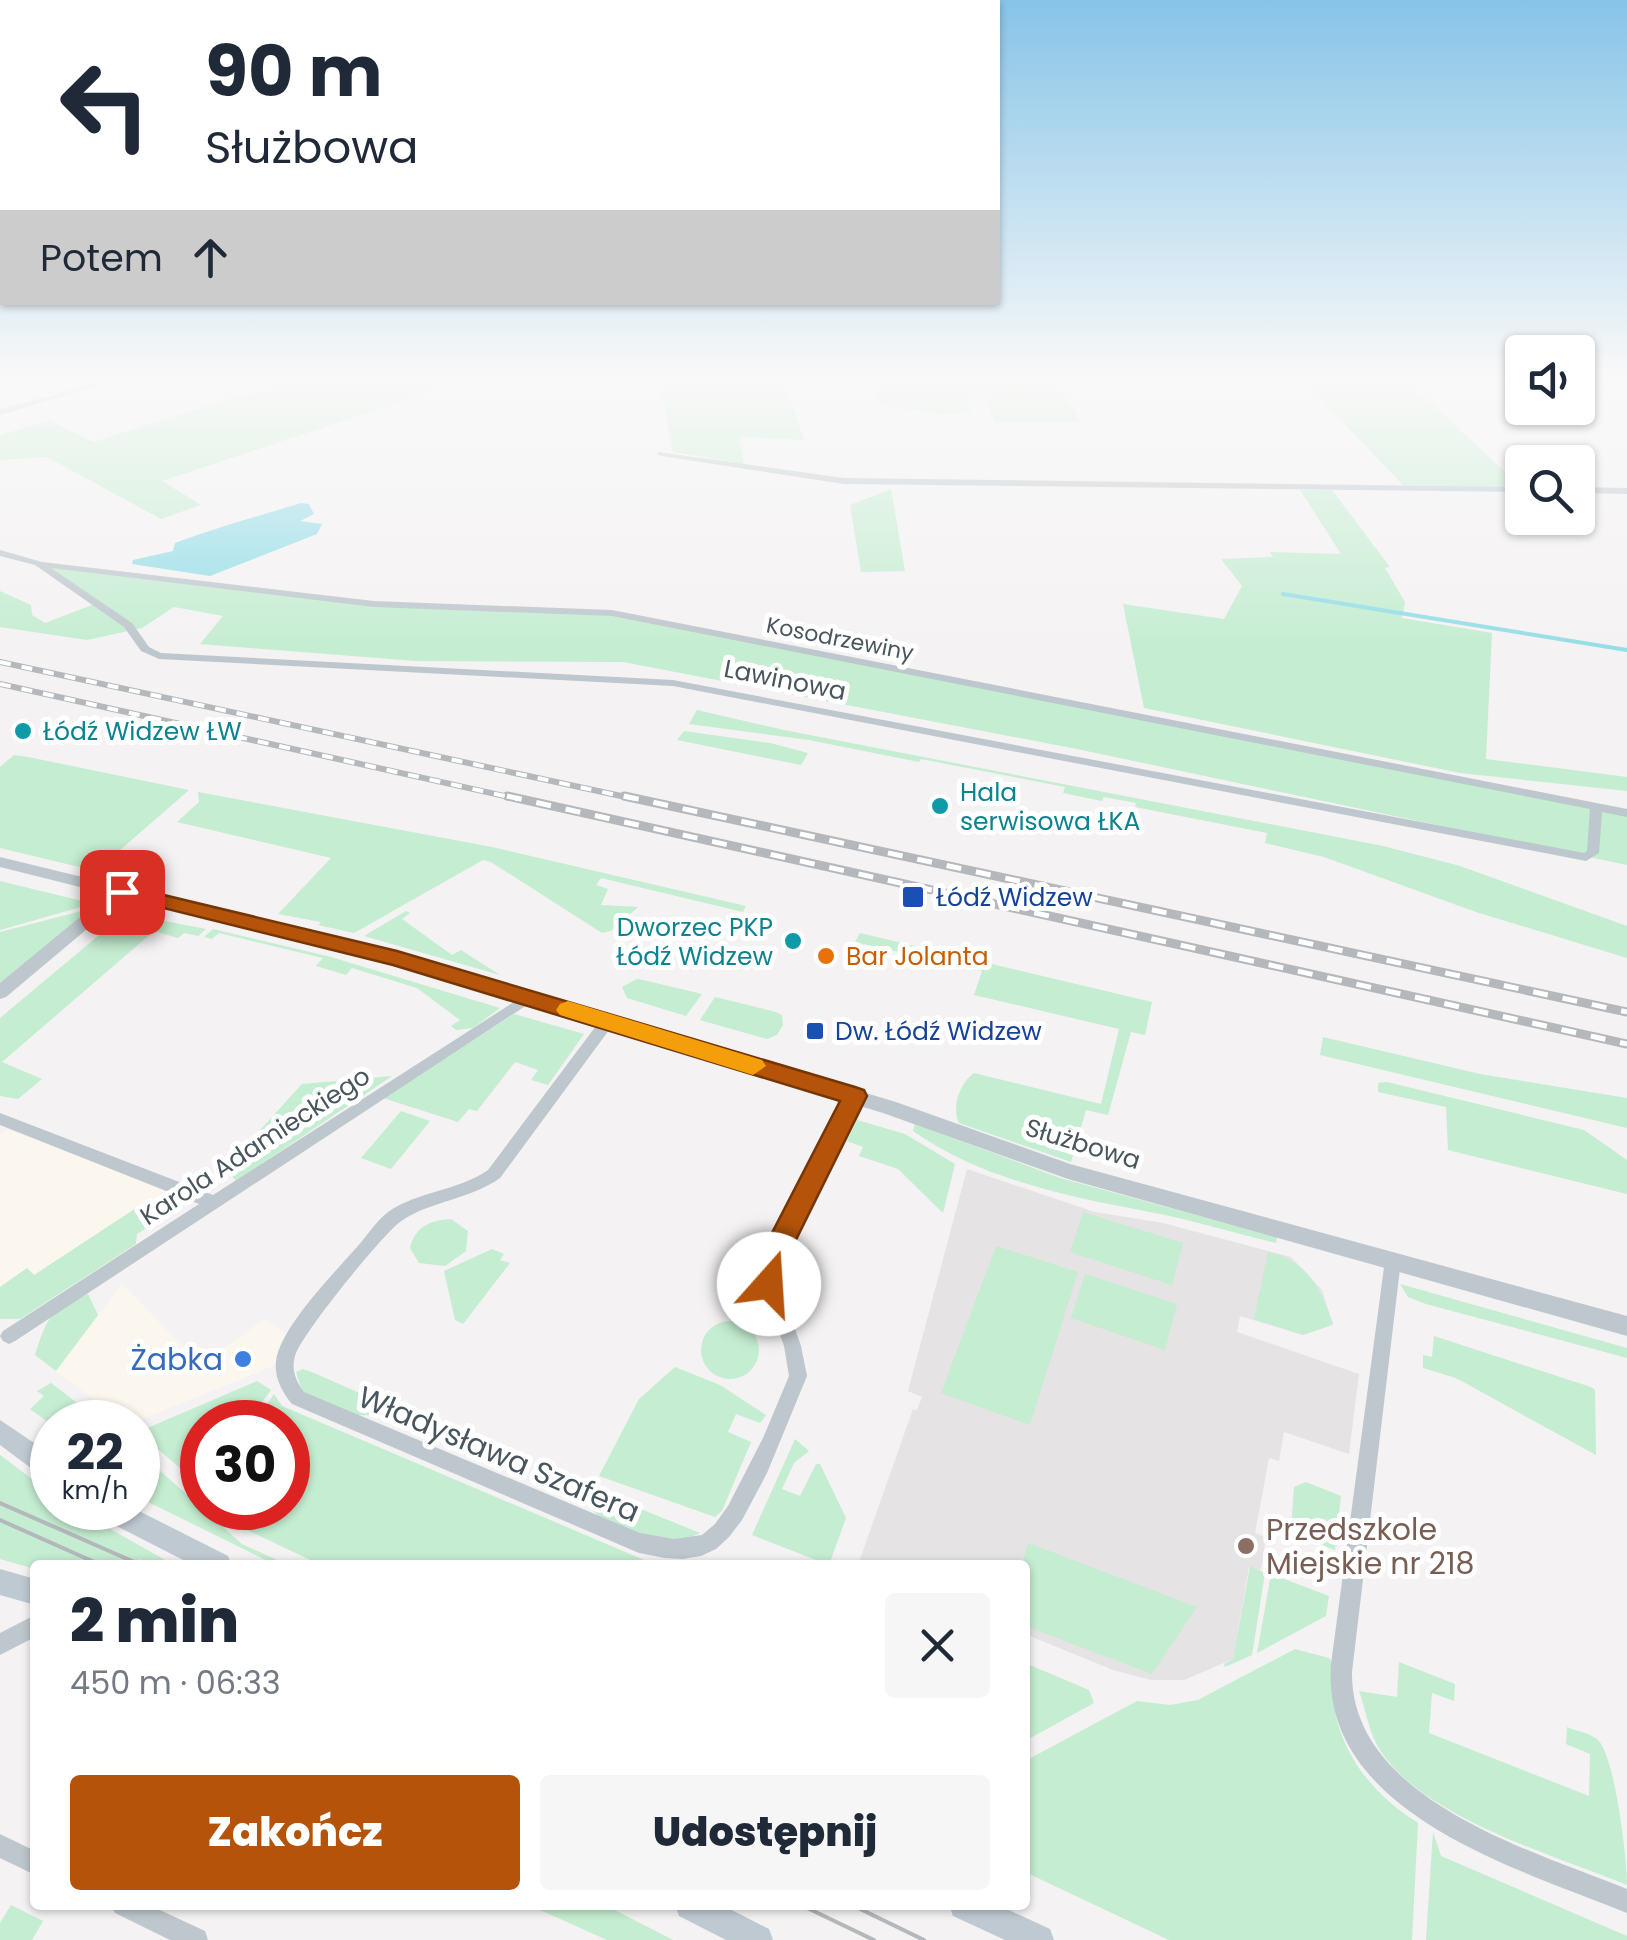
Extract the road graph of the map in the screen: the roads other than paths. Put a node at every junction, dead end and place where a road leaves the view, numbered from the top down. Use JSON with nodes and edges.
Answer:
{"nodes":[{"id":1,"x":773,"y":471,"type":"edge"},
{"id":2,"x":1505,"y":490,"type":"edge"},
{"id":3,"x":1595,"y":490,"type":"edge"},
{"id":4,"x":1627,"y":491,"type":"edge"},
{"id":5,"x":0,"y":553,"type":"edge"},
{"id":6,"x":38,"y":563,"type":"junction"},
{"id":7,"x":1596,"y":806,"type":"junction"},
{"id":8,"x":1627,"y":813,"type":"edge"},
{"id":9,"x":0,"y":862,"type":"edge"},
{"id":10,"x":122,"y":892,"type":"junction"},
{"id":11,"x":0,"y":994,"type":"edge"},
{"id":12,"x":528,"y":998,"type":"junction"},
{"id":13,"x":608,"y":1022,"type":"junction"},
{"id":14,"x":855,"y":1096,"type":"junction"},
{"id":15,"x":0,"y":1119,"type":"edge"},
{"id":16,"x":214,"y":1202,"type":"junction"},
{"id":17,"x":1393,"y":1260,"type":"junction"},
{"id":18,"x":1627,"y":1326,"type":"edge"},
{"id":19,"x":10,"y":1336,"type":"dead end"},
{"id":20,"x":0,"y":1431,"type":"edge"},
{"id":21,"x":30,"y":1452,"type":"edge"},
{"id":22,"x":151,"y":1530,"type":"edge"},
{"id":23,"x":209,"y":1560,"type":"edge"},
{"id":24,"x":0,"y":1582,"type":"edge"},
{"id":25,"x":30,"y":1591,"type":"edge"},
{"id":26,"x":30,"y":1628,"type":"edge"},
{"id":27,"x":0,"y":1645,"type":"edge"},
{"id":28,"x":0,"y":1846,"type":"edge"},
{"id":29,"x":30,"y":1861,"type":"edge"},
{"id":30,"x":1627,"y":1901,"type":"edge"},
{"id":31,"x":133,"y":1910,"type":"edge"},
{"id":32,"x":700,"y":1910,"type":"edge"},
{"id":33,"x":975,"y":1910,"type":"edge"},
{"id":34,"x":196,"y":1940,"type":"edge"},
{"id":35,"x":758,"y":1940,"type":"edge"},
{"id":36,"x":1039,"y":1940,"type":"edge"}],
"edges":[{"from":1,"to":2,"type":"street"},
{"from":3,"to":4,"type":"street"},
{"from":5,"to":6,"type":"street","name":"Lawinowa"},
{"from":6,"to":7,"type":"street","name":"Kosodrzewiny"},
{"from":6,"to":7,"type":"street","name":"Lawinowa"},
{"from":7,"to":8,"type":"street","name":"Kosodrzewiny"},
{"from":9,"to":10,"type":"street","name":"Służbowa"},
{"from":10,"to":11,"type":"street"},
{"from":10,"to":12,"type":"street","name":"Służbowa"},
{"from":12,"to":13,"type":"street","name":"Służbowa"},
{"from":12,"to":16,"type":"street","name":"Karola Adamieckiego"},
{"from":13,"to":14,"type":"street","name":"Służbowa"},
{"from":13,"to":14,"type":"street","name":"Władysława Szafera"},
{"from":14,"to":17,"type":"street","name":"Służbowa"},
{"from":15,"to":16,"type":"street"},
{"from":16,"to":19,"type":"street","name":"Karola Adamieckiego"},
{"from":17,"to":18,"type":"street","name":"Służbowa"},
{"from":17,"to":30,"type":"street"},
{"from":20,"to":21,"type":"main road"},
{"from":22,"to":23,"type":"main road"},
{"from":24,"to":25,"type":"main road"},
{"from":26,"to":27,"type":"street"},
{"from":28,"to":29,"type":"street"},
{"from":31,"to":34,"type":"street"},
{"from":32,"to":35,"type":"main road"},
{"from":33,"to":36,"type":"main road"}]}
